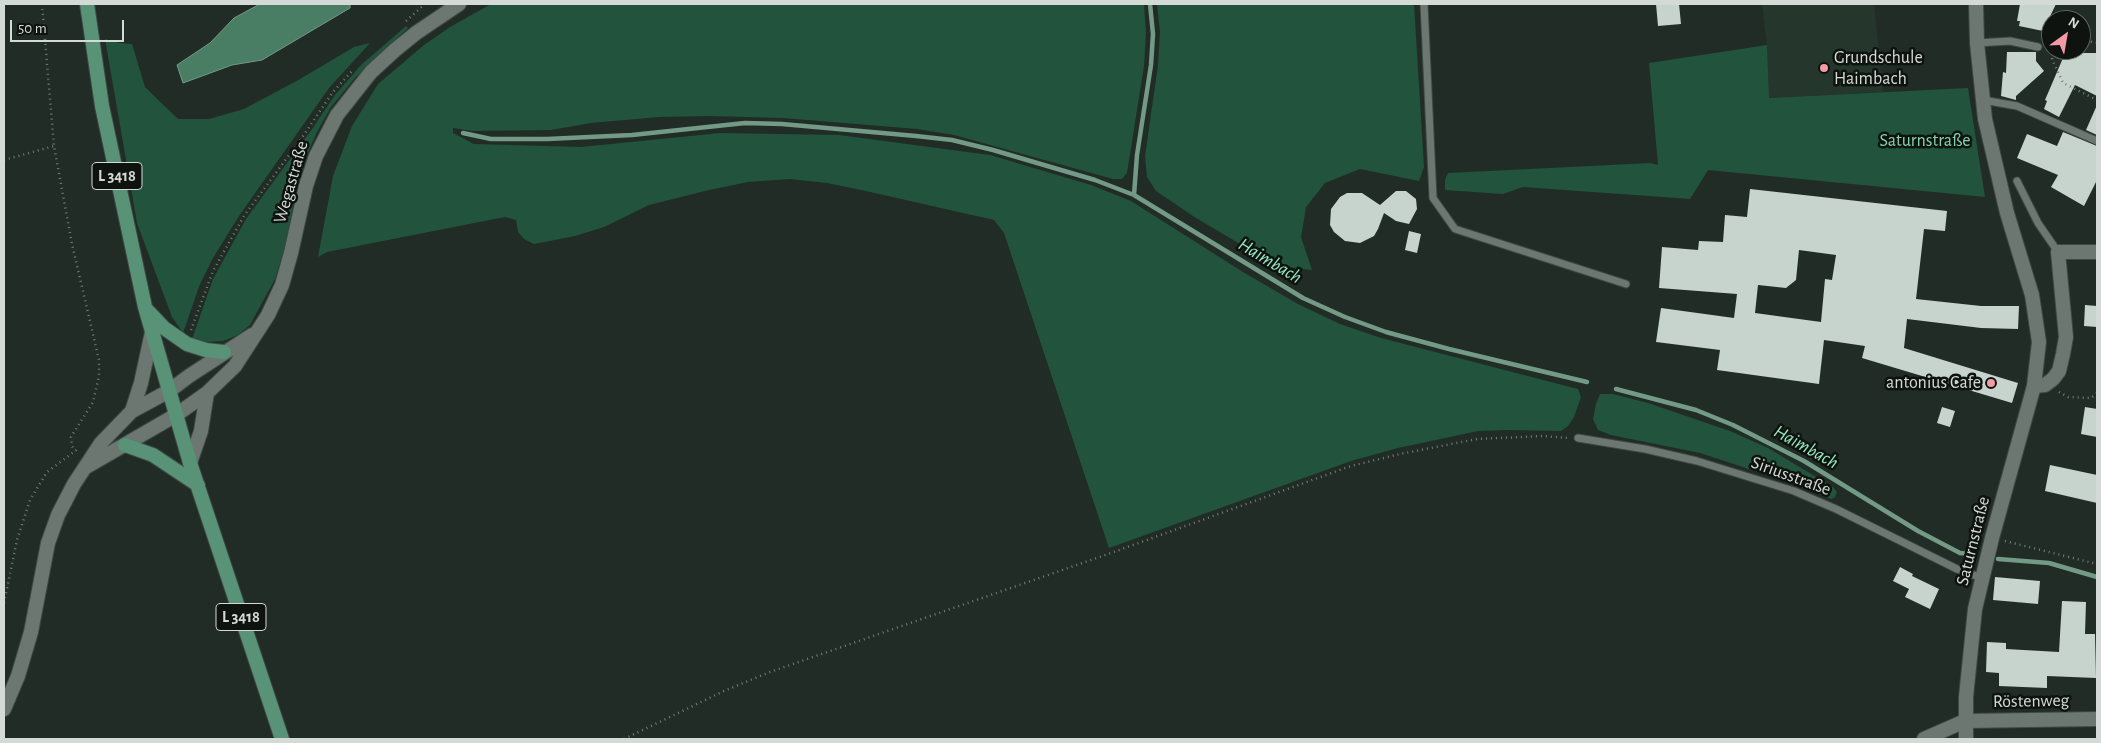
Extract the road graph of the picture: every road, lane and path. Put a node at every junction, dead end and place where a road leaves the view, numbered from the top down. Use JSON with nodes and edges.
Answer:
{"nodes":[{"id":1,"x":42,"y":4,"type":"edge"},
{"id":2,"x":87,"y":4,"type":"edge"},
{"id":3,"x":425,"y":4,"type":"edge"},
{"id":4,"x":459,"y":4,"type":"edge"},
{"id":5,"x":1424,"y":4,"type":"edge"},
{"id":6,"x":1976,"y":4,"type":"edge"},
{"id":7,"x":400,"y":26,"type":"dead end"},
{"id":8,"x":1976,"y":42,"type":"junction"},
{"id":9,"x":2038,"y":46,"type":"dead end"},
{"id":10,"x":2052,"y":60,"type":"edge"},
{"id":11,"x":357,"y":66,"type":"dead end"},
{"id":12,"x":1982,"y":100,"type":"junction"},
{"id":13,"x":2097,"y":100,"type":"edge"},
{"id":14,"x":2097,"y":141,"type":"edge"},
{"id":15,"x":54,"y":146,"type":"junction"},
{"id":16,"x":4,"y":160,"type":"edge"},
{"id":17,"x":2017,"y":181,"type":"dead end"},
{"id":18,"x":2058,"y":252,"type":"junction"},
{"id":19,"x":2097,"y":252,"type":"edge"},
{"id":20,"x":1626,"y":284,"type":"dead end"},
{"id":21,"x":145,"y":307,"type":"junction"},
{"id":22,"x":152,"y":332,"type":"junction"},
{"id":23,"x":257,"y":332,"type":"junction"},
{"id":24,"x":189,"y":336,"type":"dead end"},
{"id":25,"x":224,"y":352,"type":"junction"},
{"id":26,"x":2034,"y":386,"type":"junction"},
{"id":27,"x":169,"y":391,"type":"junction"},
{"id":28,"x":2056,"y":391,"type":"dead end"},
{"id":29,"x":208,"y":393,"type":"junction"},
{"id":30,"x":2097,"y":393,"type":"edge"},
{"id":31,"x":132,"y":411,"type":"junction"},
{"id":32,"x":176,"y":415,"type":"junction"},
{"id":33,"x":1578,"y":438,"type":"joint"},
{"id":34,"x":125,"y":445,"type":"junction"},
{"id":35,"x":190,"y":463,"type":"junction"},
{"id":36,"x":86,"y":467,"type":"junction"},
{"id":37,"x":198,"y":485,"type":"junction"},
{"id":38,"x":1992,"y":538,"type":"junction"},
{"id":39,"x":2097,"y":564,"type":"edge"},
{"id":40,"x":1982,"y":578,"type":"junction"},
{"id":41,"x":4,"y":603,"type":"edge"},
{"id":42,"x":4,"y":709,"type":"edge"},
{"id":43,"x":2097,"y":719,"type":"edge"},
{"id":44,"x":1965,"y":721,"type":"junction"},
{"id":45,"x":282,"y":739,"type":"edge"},
{"id":46,"x":624,"y":739,"type":"edge"},
{"id":47,"x":1924,"y":739,"type":"edge"},
{"id":48,"x":1966,"y":739,"type":"edge"}],
"edges":[{"from":1,"to":15,"type":"path"},
{"from":2,"to":21,"type":"main road","number":"L 3418"},
{"from":3,"to":7,"type":"path"},
{"from":4,"to":23,"type":"main road","name":"Wegastraße"},
{"from":5,"to":20,"type":"lane"},
{"from":6,"to":8,"type":"main road","name":"Saturnstraße"},
{"from":8,"to":9,"type":"lane"},
{"from":8,"to":12,"type":"main road","name":"Saturnstraße"},
{"from":10,"to":13,"type":"path"},
{"from":11,"to":24,"type":"path"},
{"from":12,"to":14,"type":"lane"},
{"from":12,"to":26,"type":"main road","name":"Saturnstraße"},
{"from":15,"to":16,"type":"path"},
{"from":15,"to":41,"type":"path"},
{"from":17,"to":18,"type":"lane"},
{"from":18,"to":19,"type":"main road"},
{"from":18,"to":26,"type":"main road"},
{"from":21,"to":22,"type":"main road","number":"L 3418"},
{"from":21,"to":25,"type":"main road"},
{"from":22,"to":27,"type":"main road","number":"L 3418"},
{"from":22,"to":31,"type":"main road"},
{"from":23,"to":25,"type":"main road","name":"Wegastraße"},
{"from":23,"to":29,"type":"main road","name":"Wegastraße"},
{"from":25,"to":27,"type":"main road","name":"Wegastraße"},
{"from":26,"to":38,"type":"main road","name":"Saturnstraße"},
{"from":27,"to":31,"type":"main road","name":"Wegastraße"},
{"from":27,"to":32,"type":"main road","number":"L 3418"},
{"from":28,"to":30,"type":"path"},
{"from":29,"to":32,"type":"main road","name":"Wegastraße"},
{"from":29,"to":35,"type":"main road"},
{"from":31,"to":36,"type":"main road"},
{"from":32,"to":34,"type":"main road","name":"Wegastraße"},
{"from":32,"to":35,"type":"main road","number":"L 3418"},
{"from":33,"to":40,"type":"lane","name":"Siriusstraße"},
{"from":33,"to":46,"type":"path"},
{"from":34,"to":36,"type":"main road","name":"Wegastraße"},
{"from":34,"to":37,"type":"main road"},
{"from":35,"to":37,"type":"main road","number":"L 3418"},
{"from":36,"to":42,"type":"main road"},
{"from":37,"to":45,"type":"main road","number":"L 3418"},
{"from":38,"to":39,"type":"path"},
{"from":38,"to":40,"type":"main road","name":"Saturnstraße"},
{"from":40,"to":44,"type":"main road","name":"Saturnstraße"},
{"from":43,"to":44,"type":"main road","name":"Röstenweg"},
{"from":44,"to":47,"type":"main road"},
{"from":44,"to":48,"type":"main road","name":"Saturnstraße"}]}
